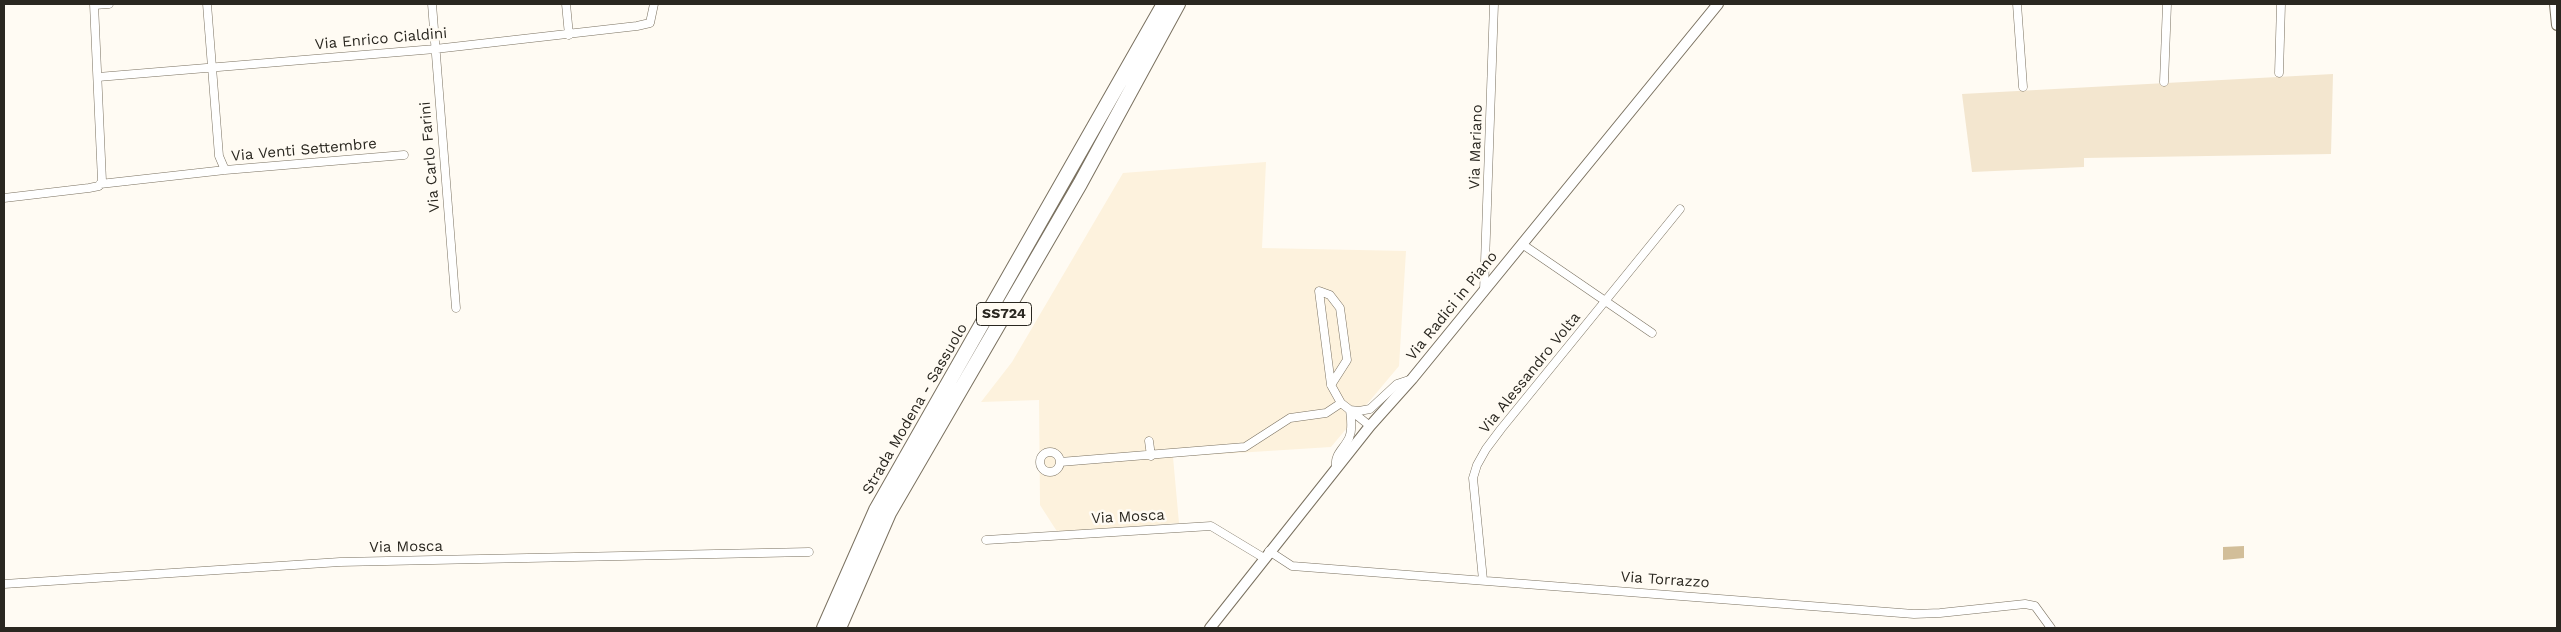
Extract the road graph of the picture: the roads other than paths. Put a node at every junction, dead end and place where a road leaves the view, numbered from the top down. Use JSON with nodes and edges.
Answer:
{"nodes":[{"id":1,"x":94,"y":4,"type":"edge"},
{"id":2,"x":109,"y":4,"type":"edge"},
{"id":3,"x":207,"y":4,"type":"edge"},
{"id":4,"x":432,"y":4,"type":"edge"},
{"id":5,"x":566,"y":4,"type":"edge"},
{"id":6,"x":1164,"y":4,"type":"edge"},
{"id":7,"x":1178,"y":4,"type":"edge"},
{"id":8,"x":1494,"y":4,"type":"edge"},
{"id":9,"x":1718,"y":4,"type":"edge"},
{"id":10,"x":2017,"y":4,"type":"edge"},
{"id":11,"x":2167,"y":4,"type":"edge"},
{"id":12,"x":2281,"y":4,"type":"edge"},
{"id":13,"x":2555,"y":4,"type":"edge"},
{"id":14,"x":654,"y":5,"type":"edge"},
{"id":15,"x":2557,"y":26,"type":"edge"},
{"id":16,"x":568,"y":35,"type":"junction"},
{"id":17,"x":435,"y":49,"type":"junction"},
{"id":18,"x":211,"y":68,"type":"junction"},
{"id":19,"x":2279,"y":73,"type":"dead end"},
{"id":20,"x":98,"y":77,"type":"junction"},
{"id":21,"x":2164,"y":82,"type":"dead end"},
{"id":22,"x":2023,"y":87,"type":"dead end"},
{"id":23,"x":404,"y":155,"type":"dead end"},
{"id":24,"x":225,"y":170,"type":"junction"},
{"id":25,"x":99,"y":185,"type":"junction"},
{"id":26,"x":4,"y":198,"type":"edge"},
{"id":27,"x":1680,"y":208,"type":"dead end"},
{"id":28,"x":1522,"y":244,"type":"junction"},
{"id":29,"x":1484,"y":291,"type":"junction"},
{"id":30,"x":1605,"y":301,"type":"junction"},
{"id":31,"x":456,"y":308,"type":"dead end"},
{"id":32,"x":1652,"y":333,"type":"dead end"},
{"id":33,"x":1412,"y":379,"type":"junction"},
{"id":34,"x":1331,"y":385,"type":"junction"},
{"id":35,"x":1341,"y":403,"type":"junction"},
{"id":36,"x":1350,"y":410,"type":"junction"},
{"id":37,"x":1370,"y":426,"type":"junction"},
{"id":38,"x":1150,"y":441,"type":"dead end"},
{"id":39,"x":1151,"y":456,"type":"junction"},
{"id":40,"x":1060,"y":462,"type":"dead end"},
{"id":41,"x":1336,"y":468,"type":"junction"},
{"id":42,"x":986,"y":540,"type":"dead end"},
{"id":43,"x":809,"y":552,"type":"dead end"},
{"id":44,"x":1266,"y":554,"type":"junction"},
{"id":45,"x":1483,"y":580,"type":"junction"},
{"id":46,"x":4,"y":584,"type":"edge"},
{"id":47,"x":824,"y":628,"type":"edge"},
{"id":48,"x":839,"y":628,"type":"edge"},
{"id":49,"x":1210,"y":628,"type":"edge"},
{"id":50,"x":2051,"y":628,"type":"edge"}],
"edges":[{"from":1,"to":2,"type":"street"},
{"from":1,"to":20,"type":"street"},
{"from":3,"to":18,"type":"street","name":"Via Venti Settembre"},
{"from":4,"to":17,"type":"street","name":"Via Carlo Farini"},
{"from":5,"to":16,"type":"street"},
{"from":6,"to":47,"type":"highway","name":"Strada Modena - Sassuolo"},
{"from":7,"to":48,"type":"highway","name":"Strada Modena - Sassuolo","number":"SS724"},
{"from":8,"to":29,"type":"street","name":"Via Mariano"},
{"from":9,"to":28,"type":"street","name":"Via Radici in Piano"},
{"from":10,"to":22,"type":"street"},
{"from":11,"to":21,"type":"street"},
{"from":12,"to":19,"type":"street"},
{"from":13,"to":15,"type":"street"},
{"from":14,"to":16,"type":"street","name":"Via Enrico Cialdini"},
{"from":16,"to":17,"type":"street","name":"Via Enrico Cialdini"},
{"from":17,"to":18,"type":"street","name":"Via Enrico Cialdini"},
{"from":17,"to":31,"type":"street","name":"Via Carlo Farini"},
{"from":18,"to":20,"type":"street","name":"Via Enrico Cialdini"},
{"from":18,"to":24,"type":"street","name":"Via Venti Settembre"},
{"from":20,"to":25,"type":"street"},
{"from":23,"to":24,"type":"street","name":"Via Venti Settembre"},
{"from":24,"to":25,"type":"street"},
{"from":25,"to":26,"type":"street"},
{"from":27,"to":30,"type":"street","name":"Via Alessandro Volta"},
{"from":28,"to":29,"type":"street","name":"Via Radici in Piano"},
{"from":28,"to":30,"type":"street"},
{"from":29,"to":33,"type":"street","name":"Via Radici in Piano"},
{"from":30,"to":32,"type":"street"},
{"from":30,"to":45,"type":"street","name":"Via Alessandro Volta"},
{"from":33,"to":36,"type":"street"},
{"from":33,"to":37,"type":"street","name":"Via Radici in Piano"},
{"from":34,"to":34,"type":"street"},
{"from":34,"to":35,"type":"street"},
{"from":35,"to":36,"type":"street"},
{"from":35,"to":39,"type":"street"},
{"from":36,"to":37,"type":"street"},
{"from":36,"to":41,"type":"street"},
{"from":37,"to":41,"type":"street","name":"Via Radici in Piano"},
{"from":38,"to":39,"type":"street"},
{"from":39,"to":40,"type":"street"},
{"from":41,"to":44,"type":"street","name":"Via Radici in Piano"},
{"from":42,"to":44,"type":"street","name":"Via Mosca"},
{"from":43,"to":46,"type":"street","name":"Via Mosca"},
{"from":44,"to":45,"type":"street","name":"Via Torrazzo"},
{"from":44,"to":49,"type":"street","name":"Via Radici in Piano"},
{"from":45,"to":50,"type":"street","name":"Via Torrazzo"}]}
